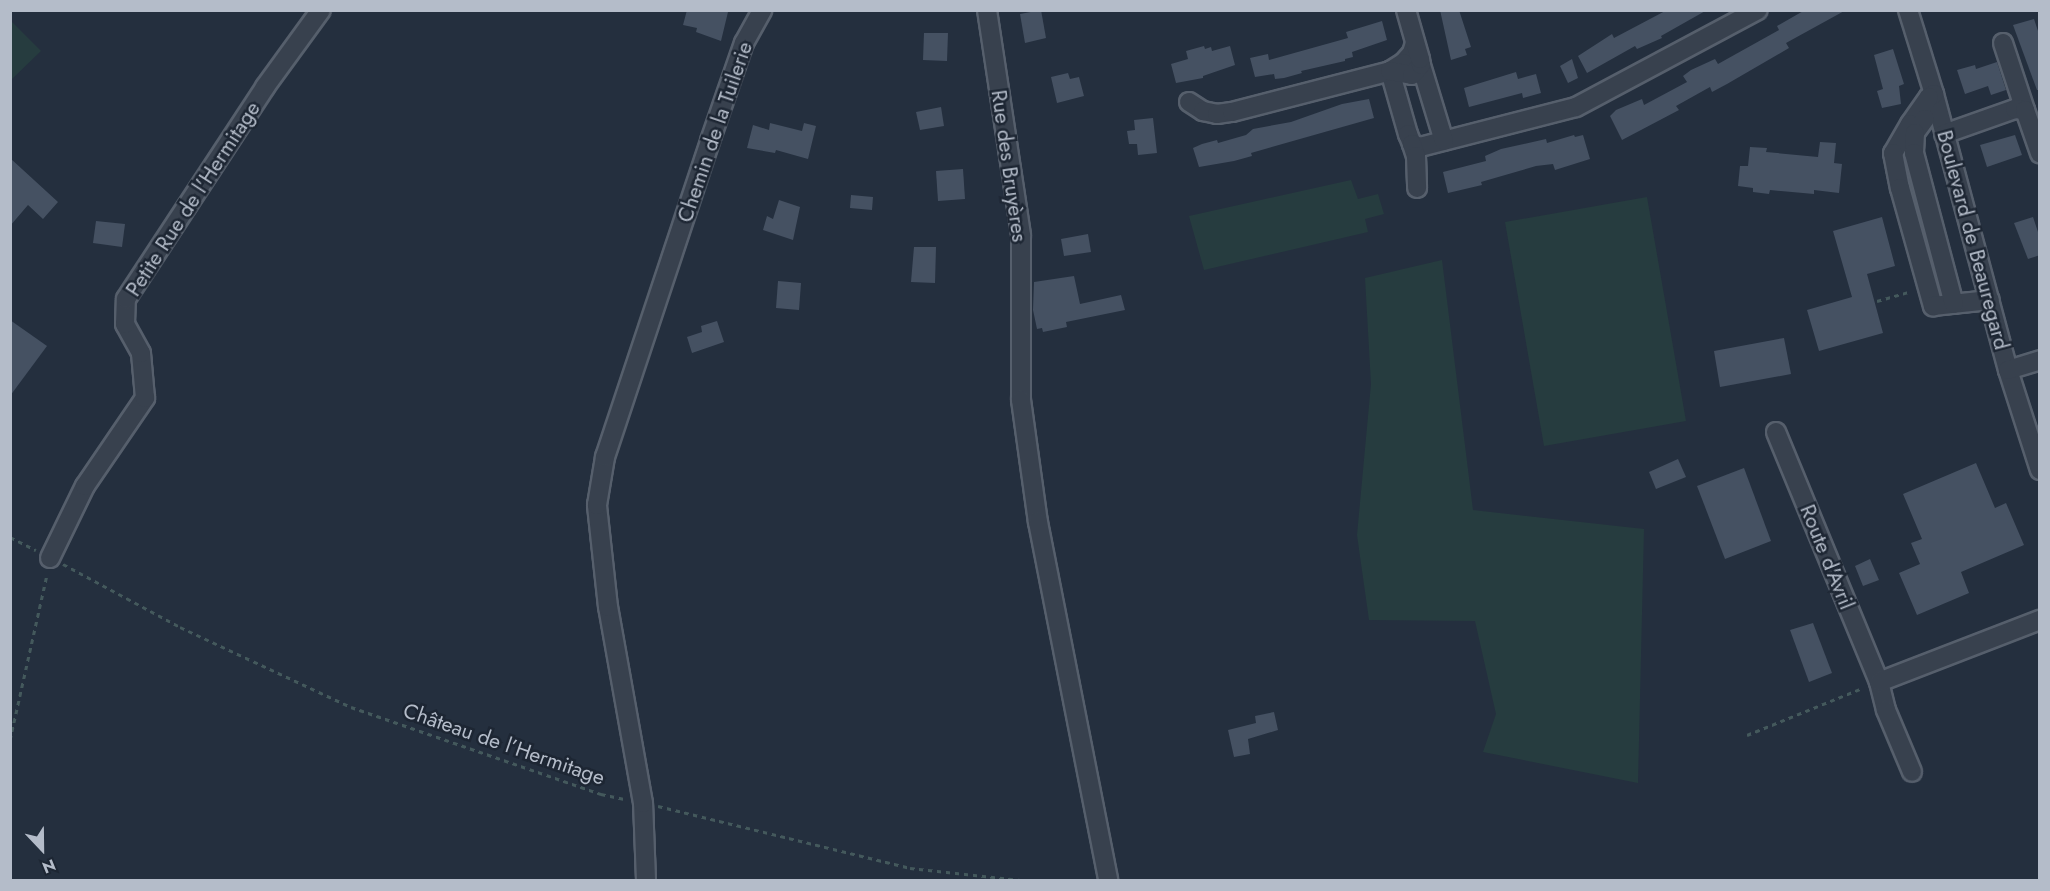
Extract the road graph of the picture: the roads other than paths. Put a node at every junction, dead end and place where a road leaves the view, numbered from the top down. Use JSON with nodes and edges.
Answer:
{"nodes":[{"id":1,"x":321,"y":10,"type":"edge"},
{"id":2,"x":762,"y":10,"type":"edge"},
{"id":3,"x":987,"y":10,"type":"edge"},
{"id":4,"x":1406,"y":10,"type":"edge"},
{"id":5,"x":1758,"y":10,"type":"edge"},
{"id":6,"x":1908,"y":10,"type":"edge"},
{"id":7,"x":2003,"y":43,"type":"dead end"},
{"id":8,"x":1415,"y":44,"type":"junction"},
{"id":9,"x":1421,"y":65,"type":"junction"},
{"id":10,"x":1390,"y":71,"type":"junction"},
{"id":11,"x":1189,"y":102,"type":"dead end"},
{"id":12,"x":1936,"y":102,"type":"junction"},
{"id":13,"x":2025,"y":110,"type":"junction"},
{"id":14,"x":1944,"y":134,"type":"junction"},
{"id":15,"x":1444,"y":141,"type":"junction"},
{"id":16,"x":1412,"y":144,"type":"junction"},
{"id":17,"x":2040,"y":153,"type":"edge"},
{"id":18,"x":1417,"y":188,"type":"dead end"},
{"id":19,"x":1990,"y":300,"type":"junction"},
{"id":20,"x":2040,"y":360,"type":"edge"},
{"id":21,"x":2008,"y":370,"type":"junction"},
{"id":22,"x":1776,"y":432,"type":"dead end"},
{"id":23,"x":2040,"y":470,"type":"edge"},
{"id":24,"x":50,"y":558,"type":"road end"},
{"id":25,"x":2040,"y":620,"type":"edge"},
{"id":26,"x":1879,"y":682,"type":"junction"},
{"id":27,"x":1912,"y":772,"type":"dead end"},
{"id":28,"x":645,"y":880,"type":"edge"},
{"id":29,"x":1108,"y":880,"type":"edge"}],
"edges":[{"from":1,"to":24,"type":"street","name":"Petite Rue de l'Hermitage"},
{"from":2,"to":28,"type":"street","name":"Chemin de la Tuilerie"},
{"from":3,"to":29,"type":"street","name":"Rue des Bruyères"},
{"from":4,"to":8,"type":"street"},
{"from":5,"to":15,"type":"street"},
{"from":6,"to":12,"type":"street","name":"Boulevard de Beauregard"},
{"from":7,"to":13,"type":"street"},
{"from":8,"to":9,"type":"street"},
{"from":8,"to":10,"type":"street"},
{"from":9,"to":10,"type":"street"},
{"from":9,"to":15,"type":"street"},
{"from":10,"to":11,"type":"street"},
{"from":10,"to":16,"type":"street"},
{"from":12,"to":14,"type":"street","name":"Boulevard de Beauregard"},
{"from":12,"to":19,"type":"street"},
{"from":13,"to":14,"type":"street"},
{"from":13,"to":17,"type":"street"},
{"from":14,"to":19,"type":"street","name":"Boulevard de Beauregard"},
{"from":15,"to":16,"type":"street"},
{"from":16,"to":18,"type":"street"},
{"from":19,"to":21,"type":"street","name":"Boulevard de Beauregard"},
{"from":20,"to":21,"type":"street"},
{"from":21,"to":23,"type":"street","name":"Boulevard de Beauregard"},
{"from":22,"to":26,"type":"street","name":"Route d'Avril"},
{"from":25,"to":26,"type":"street"},
{"from":26,"to":27,"type":"street","name":"Route d'Avril"}]}
